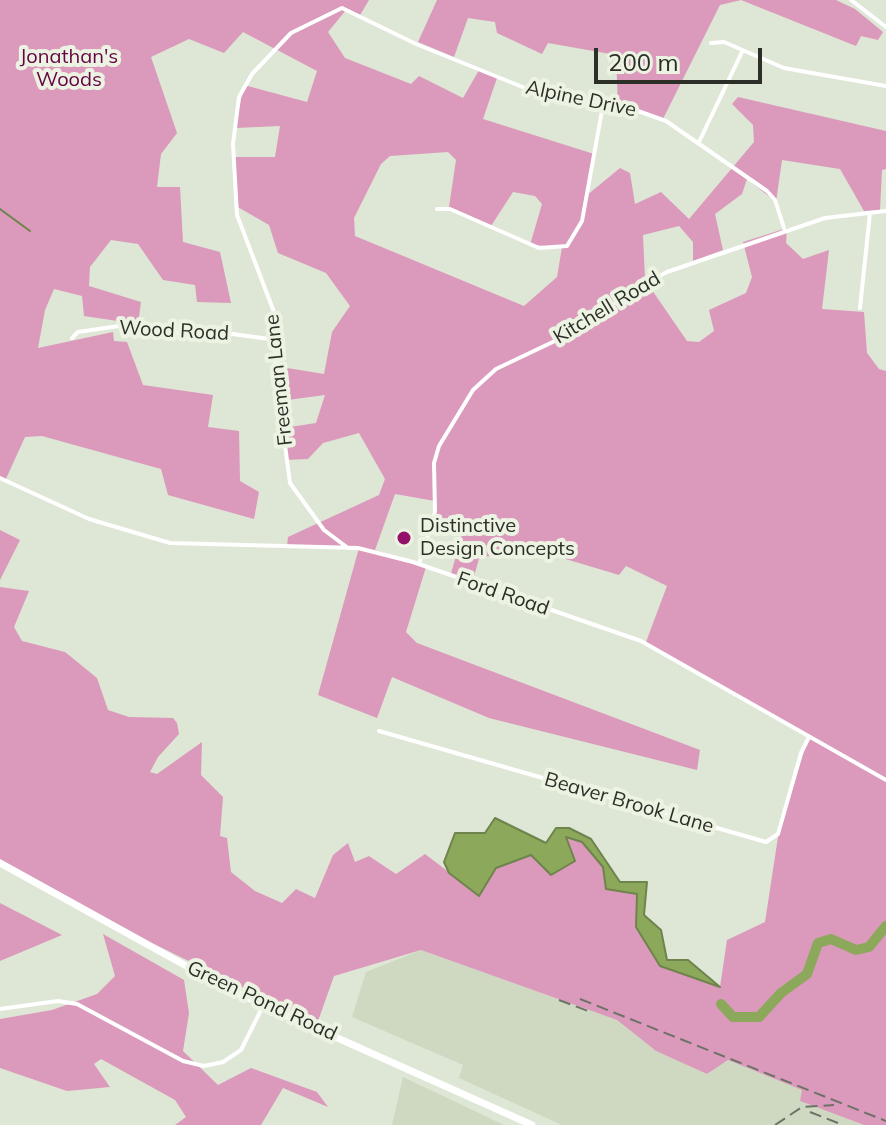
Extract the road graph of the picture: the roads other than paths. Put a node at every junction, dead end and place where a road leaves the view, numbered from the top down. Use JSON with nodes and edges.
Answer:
{"nodes":[{"id":1,"x":851,"y":0,"type":"edge"},
{"id":2,"x":342,"y":8,"type":"joint"},
{"id":3,"x":886,"y":27,"type":"edge"},
{"id":4,"x":711,"y":43,"type":"dead end"},
{"id":5,"x":742,"y":52,"type":"junction"},
{"id":6,"x":886,"y":86,"type":"edge"},
{"id":7,"x":603,"y":105,"type":"junction"},
{"id":8,"x":699,"y":142,"type":"junction"},
{"id":9,"x":437,"y":209,"type":"dead end"},
{"id":10,"x":886,"y":211,"type":"edge"},
{"id":11,"x":870,"y":213,"type":"junction"},
{"id":12,"x":785,"y":231,"type":"junction"},
{"id":13,"x":860,"y":308,"type":"dead end"},
{"id":14,"x":72,"y":338,"type":"dead end"},
{"id":15,"x":277,"y":340,"type":"junction"},
{"id":16,"x":0,"y":478,"type":"edge"},
{"id":17,"x":348,"y":548,"type":"junction"},
{"id":18,"x":419,"y":564,"type":"junction"},
{"id":19,"x":379,"y":731,"type":"dead end"},
{"id":20,"x":809,"y":737,"type":"junction"},
{"id":21,"x":886,"y":780,"type":"edge"},
{"id":22,"x":0,"y":863,"type":"edge"},
{"id":23,"x":263,"y":1006,"type":"junction"},
{"id":24,"x":0,"y":1009,"type":"edge"},
{"id":25,"x":532,"y":1125,"type":"edge"}],
"edges":[{"from":1,"to":3,"type":"street"},
{"from":2,"to":7,"type":"street","name":"Alpine Drive"},
{"from":2,"to":15,"type":"street","name":"Freeman Lane"},
{"from":4,"to":5,"type":"street"},
{"from":5,"to":6,"type":"street"},
{"from":5,"to":8,"type":"street"},
{"from":7,"to":8,"type":"street","name":"Alpine Drive"},
{"from":7,"to":9,"type":"street"},
{"from":8,"to":12,"type":"street","name":"Alpine Drive"},
{"from":10,"to":11,"type":"street","name":"Kitchell Road"},
{"from":11,"to":12,"type":"street","name":"Kitchell Road"},
{"from":11,"to":13,"type":"street"},
{"from":12,"to":18,"type":"street","name":"Kitchell Road"},
{"from":14,"to":15,"type":"street","name":"Wood Road"},
{"from":15,"to":17,"type":"street","name":"Freeman Lane"},
{"from":16,"to":17,"type":"street","name":"Ford Road"},
{"from":17,"to":18,"type":"street","name":"Ford Road"},
{"from":18,"to":20,"type":"street","name":"Ford Road"},
{"from":19,"to":20,"type":"street","name":"Beaver Brook Lane"},
{"from":20,"to":21,"type":"street","name":"Ford Road"},
{"from":22,"to":23,"type":"main road","name":"Green Pond Road"},
{"from":23,"to":24,"type":"street"},
{"from":23,"to":25,"type":"main road","name":"Green Pond Road"}]}
